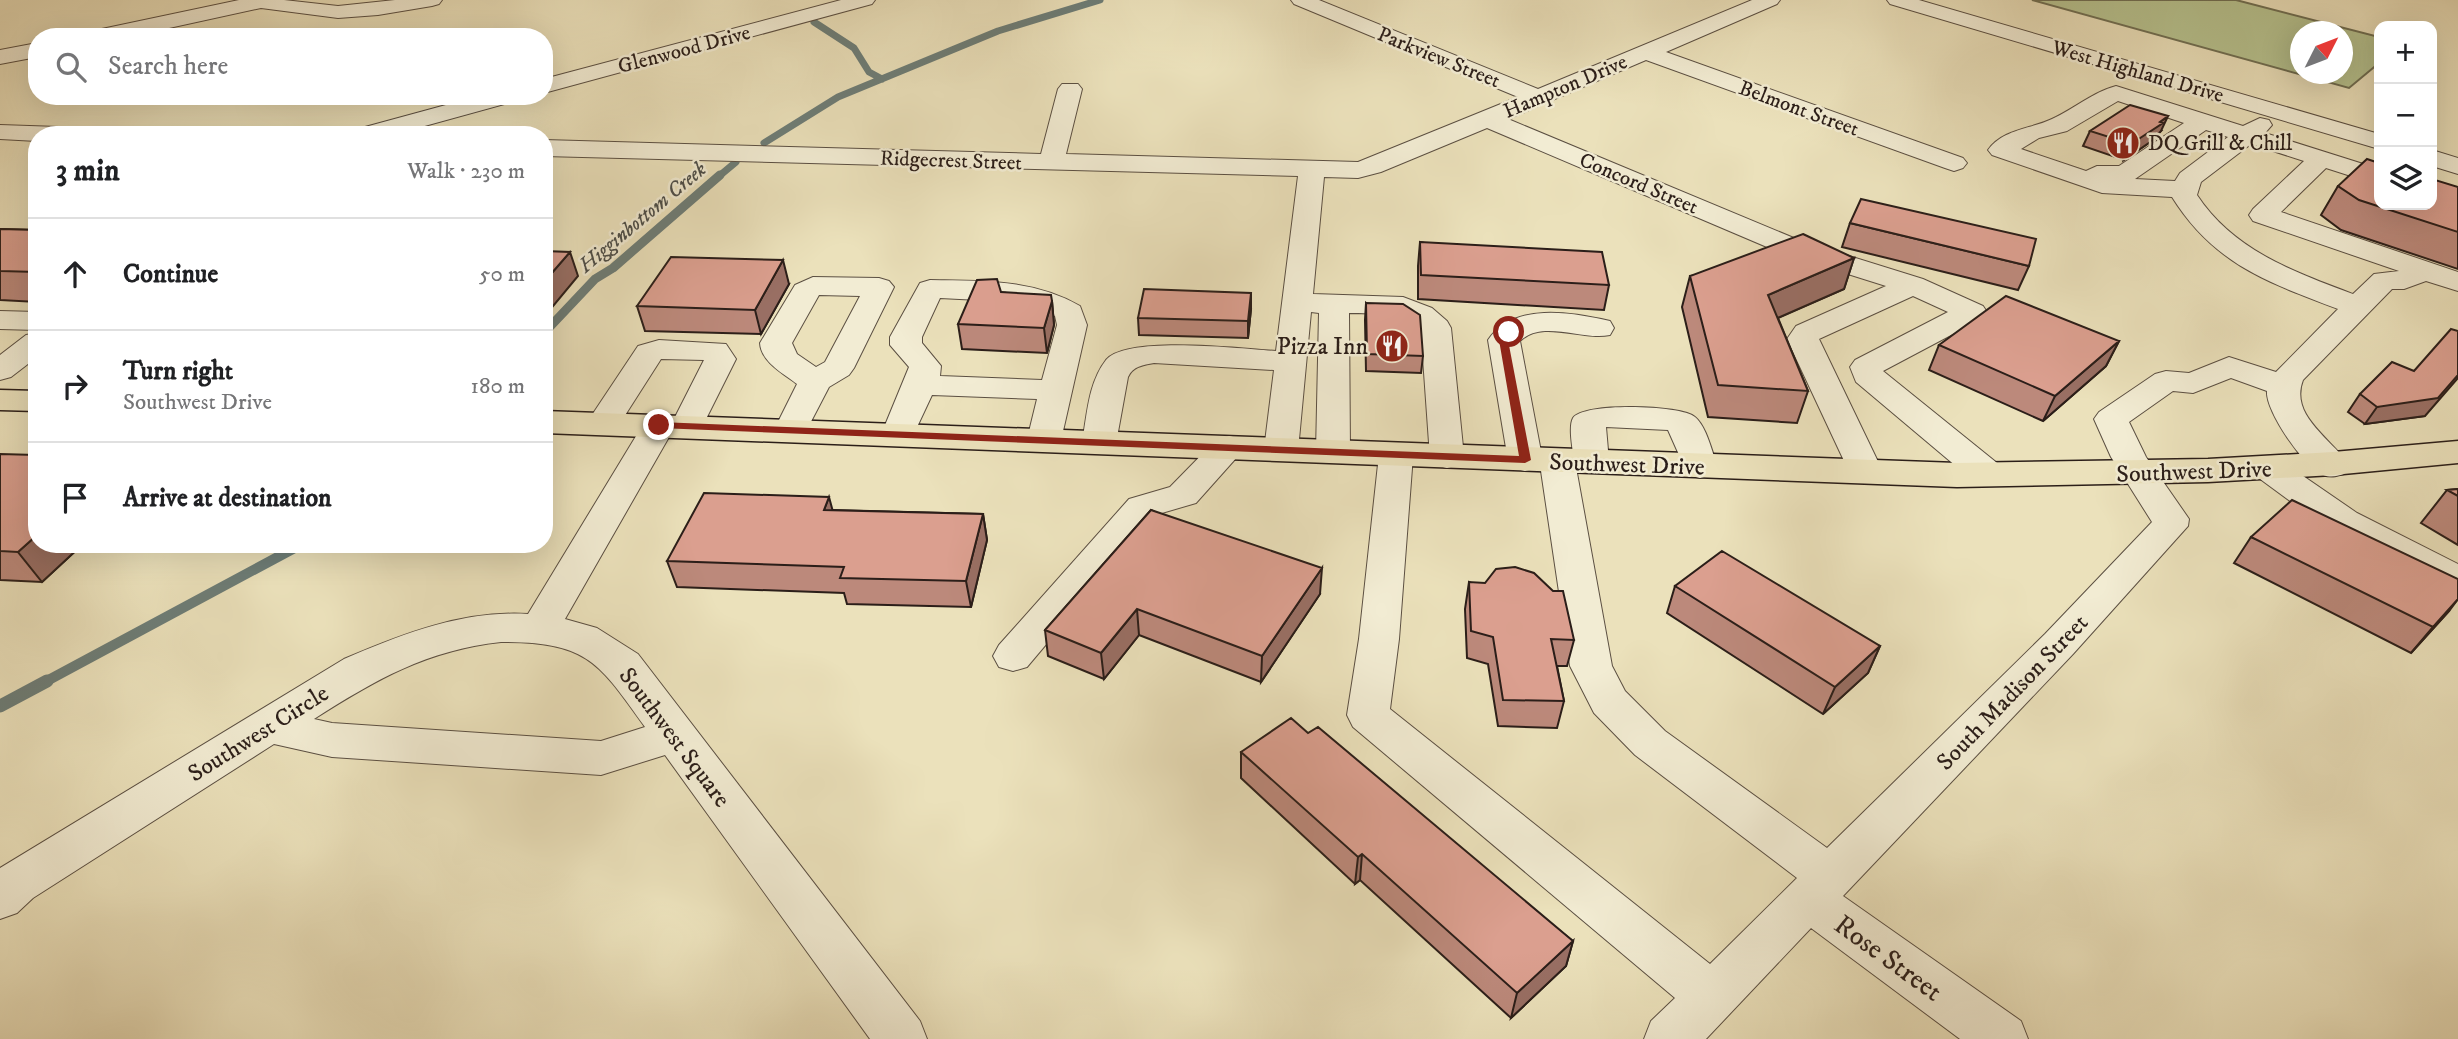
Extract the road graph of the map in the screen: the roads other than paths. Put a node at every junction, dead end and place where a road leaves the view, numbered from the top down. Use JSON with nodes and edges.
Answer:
{"nodes":[{"id":1,"x":262,"y":0,"type":"edge"},
{"id":2,"x":432,"y":0,"type":"edge"},
{"id":3,"x":864,"y":0,"type":"edge"},
{"id":4,"x":1301,"y":0,"type":"edge"},
{"id":5,"x":1770,"y":0,"type":"edge"},
{"id":6,"x":1897,"y":0,"type":"edge"},
{"id":7,"x":137,"y":28,"type":"edge"},
{"id":8,"x":28,"y":52,"type":"edge"},
{"id":9,"x":1644,"y":52,"type":"junction"},
{"id":10,"x":0,"y":57,"type":"edge"},
{"id":11,"x":553,"y":84,"type":"edge"},
{"id":12,"x":1070,"y":89,"type":"dead end"},
{"id":13,"x":1538,"y":97,"type":"junction"},
{"id":14,"x":474,"y":105,"type":"edge"},
{"id":15,"x":2278,"y":112,"type":"junction"},
{"id":16,"x":1487,"y":119,"type":"junction"},
{"id":17,"x":2204,"y":120,"type":"junction"},
{"id":18,"x":396,"y":126,"type":"edge"},
{"id":19,"x":2058,"y":126,"type":"junction"},
{"id":20,"x":0,"y":132,"type":"edge"},
{"id":21,"x":28,"y":133,"type":"edge"},
{"id":22,"x":2245,"y":136,"type":"junction"},
{"id":23,"x":2374,"y":141,"type":"edge"},
{"id":24,"x":553,"y":148,"type":"edge"},
{"id":25,"x":2321,"y":159,"type":"junction"},
{"id":26,"x":2437,"y":160,"type":"edge"},
{"id":27,"x":1051,"y":163,"type":"junction"},
{"id":28,"x":1954,"y":163,"type":"dead end"},
{"id":29,"x":2458,"y":166,"type":"edge"},
{"id":30,"x":1312,"y":170,"type":"junction"},
{"id":31,"x":1358,"y":170,"type":"joint"},
{"id":32,"x":2374,"y":175,"type":"edge"},
{"id":33,"x":2185,"y":190,"type":"junction"},
{"id":34,"x":2371,"y":260,"type":"junction"},
{"id":35,"x":2458,"y":282,"type":"edge"},
{"id":36,"x":1913,"y":285,"type":"junction"},
{"id":37,"x":880,"y":287,"type":"junction"},
{"id":38,"x":930,"y":289,"type":"junction"},
{"id":39,"x":1297,"y":303,"type":"junction"},
{"id":40,"x":1334,"y":304,"type":"junction"},
{"id":41,"x":2356,"y":306,"type":"junction"},
{"id":42,"x":0,"y":320,"type":"edge"},
{"id":43,"x":28,"y":321,"type":"edge"},
{"id":44,"x":1599,"y":328,"type":"dead end"},
{"id":45,"x":28,"y":349,"type":"edge"},
{"id":46,"x":1291,"y":361,"type":"junction"},
{"id":47,"x":0,"y":370,"type":"edge"},
{"id":48,"x":815,"y":381,"type":"junction"},
{"id":49,"x":920,"y":385,"type":"junction"},
{"id":50,"x":2285,"y":386,"type":"junction"},
{"id":51,"x":1056,"y":390,"type":"junction"},
{"id":52,"x":0,"y":400,"type":"edge"},
{"id":53,"x":28,"y":401,"type":"edge"},
{"id":54,"x":553,"y":422,"type":"edge"},
{"id":55,"x":603,"y":424,"type":"junction"},
{"id":56,"x":673,"y":426,"type":"junction"},
{"id":57,"x":791,"y":430,"type":"junction"},
{"id":58,"x":898,"y":435,"type":"junction"},
{"id":59,"x":1044,"y":440,"type":"junction"},
{"id":60,"x":1099,"y":443,"type":"junction"},
{"id":61,"x":1229,"y":447,"type":"junction"},
{"id":62,"x":1281,"y":450,"type":"junction"},
{"id":63,"x":1333,"y":452,"type":"junction"},
{"id":64,"x":2458,"y":452,"type":"edge"},
{"id":65,"x":1396,"y":455,"type":"junction"},
{"id":66,"x":1447,"y":457,"type":"junction"},
{"id":67,"x":1558,"y":461,"type":"junction"},
{"id":68,"x":2332,"y":466,"type":"junction"},
{"id":69,"x":2268,"y":468,"type":"junction"},
{"id":70,"x":1865,"y":472,"type":"junction"},
{"id":71,"x":2140,"y":474,"type":"junction"},
{"id":72,"x":1989,"y":475,"type":"junction"},
{"id":73,"x":2458,"y":580,"type":"edge"},
{"id":74,"x":539,"y":629,"type":"junction"},
{"id":75,"x":1013,"y":656,"type":"dead end"},
{"id":76,"x":268,"y":726,"type":"junction"},
{"id":77,"x":675,"y":735,"type":"junction"},
{"id":78,"x":1820,"y":888,"type":"junction"},
{"id":79,"x":0,"y":898,"type":"edge"},
{"id":80,"x":1712,"y":997,"type":"junction"},
{"id":81,"x":901,"y":1039,"type":"edge"},
{"id":82,"x":1671,"y":1039,"type":"edge"},
{"id":83,"x":2002,"y":1039,"type":"edge"}],
"edges":[{"from":1,"to":2,"type":"street"},
{"from":1,"to":7,"type":"street"},
{"from":3,"to":11,"type":"street","name":"Glenwood Drive"},
{"from":4,"to":13,"type":"street","name":"Parkview Street"},
{"from":5,"to":9,"type":"street","name":"Hampton Drive"},
{"from":6,"to":15,"type":"street","name":"West Highland Drive"},
{"from":8,"to":10,"type":"street"},
{"from":9,"to":13,"type":"street","name":"Hampton Drive"},
{"from":9,"to":28,"type":"street","name":"Belmont Street"},
{"from":12,"to":27,"type":"street"},
{"from":13,"to":16,"type":"street","name":"Hampton Drive"},
{"from":14,"to":18,"type":"street"},
{"from":15,"to":22,"type":"street"},
{"from":15,"to":23,"type":"street","name":"West Highland Drive"},
{"from":16,"to":31,"type":"street","name":"Hampton Drive"},
{"from":16,"to":36,"type":"street","name":"Concord Street"},
{"from":17,"to":19,"type":"street"},
{"from":17,"to":19,"type":"street"},
{"from":17,"to":22,"type":"street"},
{"from":19,"to":33,"type":"street"},
{"from":20,"to":21,"type":"street"},
{"from":22,"to":25,"type":"street"},
{"from":22,"to":33,"type":"street"},
{"from":24,"to":27,"type":"street","name":"Ridgecrest Street"},
{"from":25,"to":32,"type":"street"},
{"from":25,"to":34,"type":"street"},
{"from":26,"to":29,"type":"street"},
{"from":27,"to":30,"type":"street","name":"Ridgecrest Street"},
{"from":30,"to":31,"type":"street","name":"Ridgecrest Street"},
{"from":30,"to":39,"type":"street"},
{"from":33,"to":41,"type":"street"},
{"from":34,"to":35,"type":"street"},
{"from":34,"to":41,"type":"street"},
{"from":36,"to":70,"type":"street"},
{"from":36,"to":72,"type":"street","name":"Concord Street"},
{"from":37,"to":38,"type":"street"},
{"from":37,"to":48,"type":"street"},
{"from":37,"to":48,"type":"street"},
{"from":38,"to":49,"type":"street"},
{"from":38,"to":51,"type":"street"},
{"from":39,"to":40,"type":"street"},
{"from":39,"to":46,"type":"street"},
{"from":40,"to":63,"type":"street"},
{"from":40,"to":66,"type":"street"},
{"from":41,"to":50,"type":"street"},
{"from":42,"to":43,"type":"street"},
{"from":44,"to":67,"type":"street","name":"Rose Street"},
{"from":45,"to":47,"type":"street"},
{"from":46,"to":60,"type":"street"},
{"from":46,"to":62,"type":"street"},
{"from":48,"to":57,"type":"street"},
{"from":49,"to":51,"type":"street"},
{"from":49,"to":58,"type":"street"},
{"from":50,"to":68,"type":"street"},
{"from":50,"to":71,"type":"street"},
{"from":51,"to":59,"type":"street"},
{"from":52,"to":53,"type":"main road"},
{"from":54,"to":55,"type":"main road","name":"Southwest Drive"},
{"from":55,"to":56,"type":"main road","name":"Southwest Drive"},
{"from":55,"to":56,"type":"street"},
{"from":56,"to":57,"type":"main road","name":"Southwest Drive"},
{"from":56,"to":74,"type":"street"},
{"from":57,"to":58,"type":"main road","name":"Southwest Drive"},
{"from":58,"to":59,"type":"main road","name":"Southwest Drive"},
{"from":59,"to":60,"type":"main road","name":"Southwest Drive"},
{"from":60,"to":61,"type":"main road","name":"Southwest Drive"},
{"from":61,"to":62,"type":"main road","name":"Southwest Drive"},
{"from":61,"to":75,"type":"street"},
{"from":62,"to":63,"type":"main road","name":"Southwest Drive"},
{"from":63,"to":65,"type":"main road","name":"Southwest Drive"},
{"from":64,"to":68,"type":"main road","name":"Southwest Drive"},
{"from":65,"to":66,"type":"main road","name":"Southwest Drive"},
{"from":65,"to":80,"type":"street"},
{"from":66,"to":67,"type":"main road","name":"Southwest Drive"},
{"from":67,"to":70,"type":"main road","name":"Southwest Drive"},
{"from":67,"to":78,"type":"street","name":"Rose Street"},
{"from":68,"to":69,"type":"main road","name":"Southwest Drive"},
{"from":69,"to":71,"type":"main road","name":"Southwest Drive"},
{"from":69,"to":73,"type":"street"},
{"from":70,"to":72,"type":"main road","name":"Southwest Drive"},
{"from":71,"to":72,"type":"main road","name":"Southwest Drive"},
{"from":71,"to":78,"type":"street","name":"South Madison Street"},
{"from":74,"to":76,"type":"street","name":"Southwest Circle"},
{"from":74,"to":77,"type":"street","name":"Southwest Square"},
{"from":76,"to":77,"type":"street"},
{"from":76,"to":79,"type":"street","name":"Southwest Circle"},
{"from":77,"to":81,"type":"street","name":"Southwest Square"},
{"from":78,"to":80,"type":"street"},
{"from":78,"to":83,"type":"street","name":"Rose Street"},
{"from":80,"to":82,"type":"street"}]}
